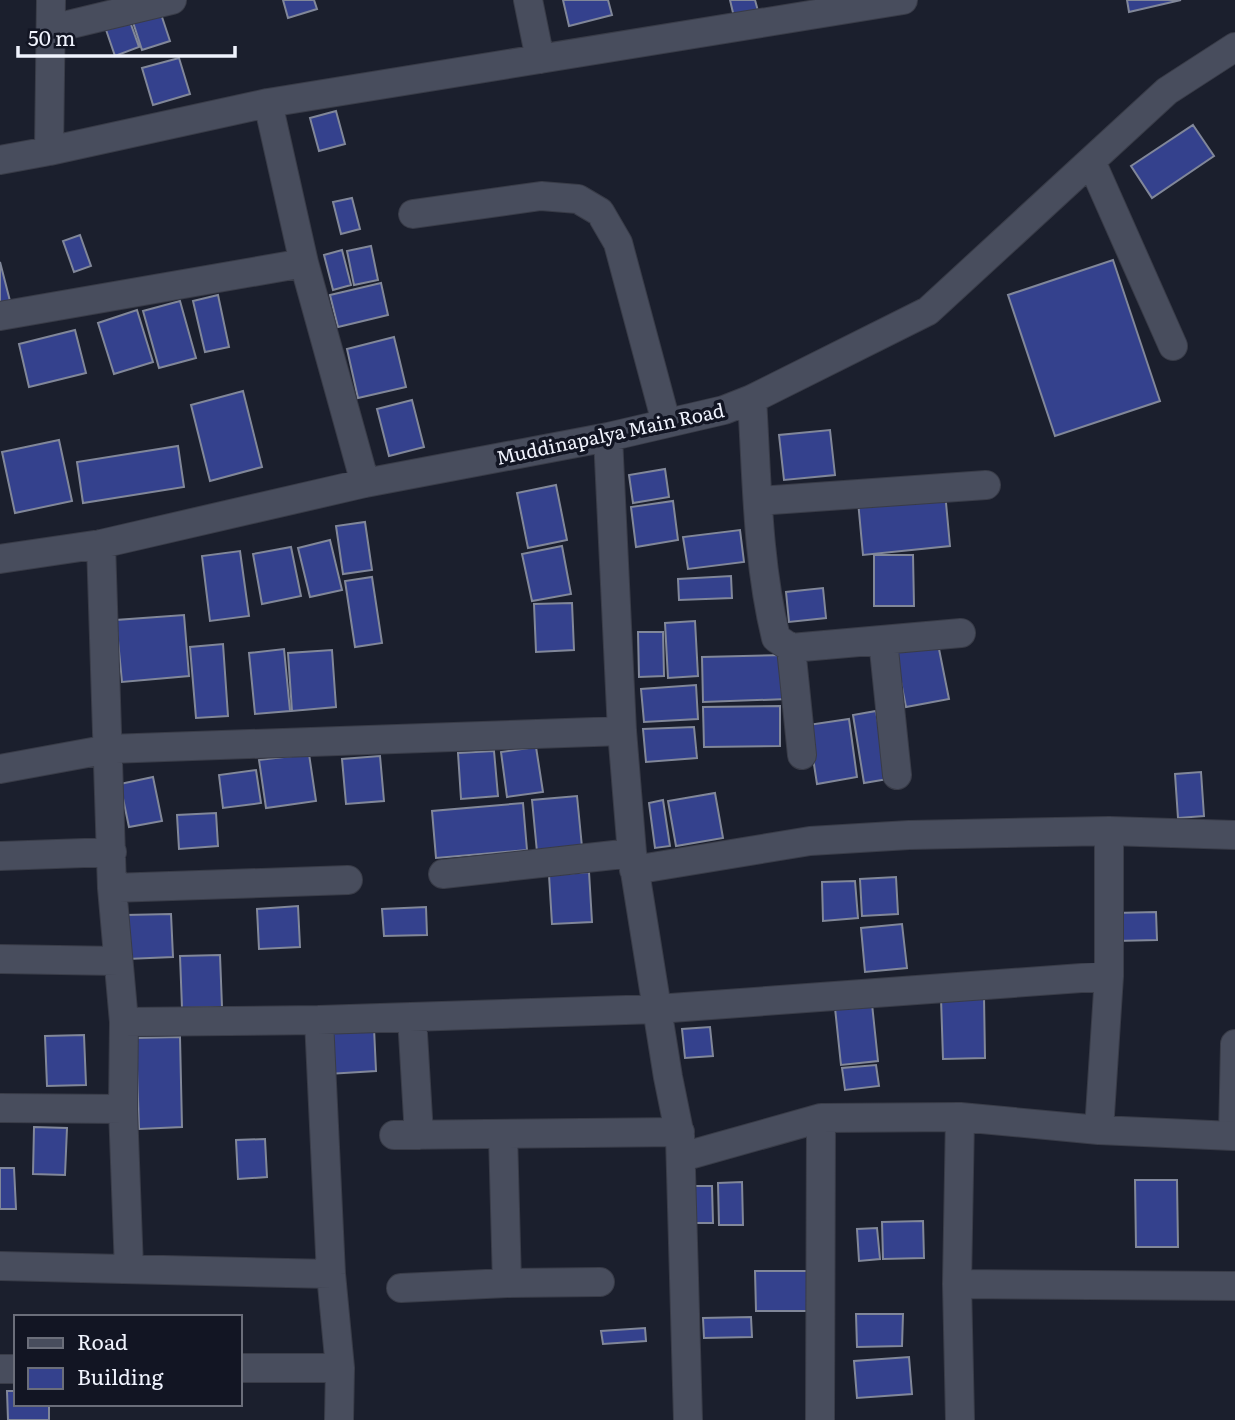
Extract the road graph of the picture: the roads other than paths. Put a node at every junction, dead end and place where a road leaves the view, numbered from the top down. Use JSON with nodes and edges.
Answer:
{"nodes":[{"id":1,"x":51,"y":0,"type":"edge"},
{"id":2,"x":172,"y":0,"type":"edge"},
{"id":3,"x":528,"y":0,"type":"edge"},
{"id":4,"x":903,"y":0,"type":"edge"},
{"id":5,"x":51,"y":29,"type":"junction"},
{"id":6,"x":1235,"y":47,"type":"edge"},
{"id":7,"x":540,"y":59,"type":"junction"},
{"id":8,"x":268,"y":103,"type":"junction"},
{"id":9,"x":49,"y":151,"type":"junction"},
{"id":10,"x":0,"y":160,"type":"edge"},
{"id":11,"x":1091,"y":161,"type":"junction"},
{"id":12,"x":413,"y":214,"type":"dead end"},
{"id":13,"x":304,"y":263,"type":"junction"},
{"id":14,"x":0,"y":316,"type":"edge"},
{"id":15,"x":1172,"y":346,"type":"dead end"},
{"id":16,"x":752,"y":399,"type":"junction"},
{"id":17,"x":666,"y":422,"type":"junction"},
{"id":18,"x":608,"y":437,"type":"junction"},
{"id":19,"x":365,"y":483,"type":"junction"},
{"id":20,"x":986,"y":485,"type":"dead end"},
{"id":21,"x":758,"y":501,"type":"junction"},
{"id":22,"x":101,"y":544,"type":"junction"},
{"id":23,"x":0,"y":559,"type":"edge"},
{"id":24,"x":961,"y":633,"type":"dead end"},
{"id":25,"x":883,"y":640,"type":"junction"},
{"id":26,"x":791,"y":648,"type":"junction"},
{"id":27,"x":622,"y":731,"type":"junction"},
{"id":28,"x":109,"y":749,"type":"junction"},
{"id":29,"x":802,"y":755,"type":"dead end"},
{"id":30,"x":0,"y":769,"type":"edge"},
{"id":31,"x":897,"y":775,"type":"dead end"},
{"id":32,"x":1109,"y":831,"type":"junction"},
{"id":33,"x":1235,"y":835,"type":"edge"},
{"id":34,"x":112,"y":852,"type":"junction"},
{"id":35,"x":0,"y":856,"type":"edge"},
{"id":36,"x":633,"y":862,"type":"junction"},
{"id":37,"x":443,"y":874,"type":"dead end"},
{"id":38,"x":348,"y":880,"type":"dead end"},
{"id":39,"x":112,"y":888,"type":"junction"},
{"id":40,"x":0,"y":959,"type":"edge"},
{"id":41,"x":118,"y":961,"type":"junction"},
{"id":42,"x":1109,"y":976,"type":"junction"},
{"id":43,"x":657,"y":1009,"type":"junction"},
{"id":44,"x":412,"y":1017,"type":"junction"},
{"id":45,"x":318,"y":1020,"type":"junction"},
{"id":46,"x":124,"y":1023,"type":"junction"},
{"id":47,"x":1235,"y":1044,"type":"edge"},
{"id":48,"x":0,"y":1108,"type":"edge"},
{"id":49,"x":123,"y":1109,"type":"junction"},
{"id":50,"x":960,"y":1117,"type":"junction"},
{"id":51,"x":821,"y":1118,"type":"junction"},
{"id":52,"x":1099,"y":1130,"type":"junction"},
{"id":53,"x":503,"y":1134,"type":"junction"},
{"id":54,"x":681,"y":1145,"type":"junction"},
{"id":55,"x":0,"y":1266,"type":"edge"},
{"id":56,"x":129,"y":1269,"type":"junction"},
{"id":57,"x":331,"y":1274,"type":"junction"},
{"id":58,"x":600,"y":1282,"type":"dead end"},
{"id":59,"x":507,"y":1283,"type":"junction"},
{"id":60,"x":957,"y":1284,"type":"junction"},
{"id":61,"x":1235,"y":1286,"type":"edge"},
{"id":62,"x":401,"y":1288,"type":"dead end"},
{"id":63,"x":242,"y":1368,"type":"edge"},
{"id":64,"x":340,"y":1368,"type":"junction"},
{"id":65,"x":339,"y":1420,"type":"edge"},
{"id":66,"x":688,"y":1420,"type":"edge"},
{"id":67,"x":820,"y":1420,"type":"edge"},
{"id":68,"x":960,"y":1420,"type":"edge"}],
"edges":[{"from":1,"to":5,"type":"street"},
{"from":2,"to":5,"type":"street"},
{"from":3,"to":7,"type":"street"},
{"from":4,"to":7,"type":"street"},
{"from":5,"to":9,"type":"street"},
{"from":6,"to":11,"type":"street","name":"Muddinapalya Main Road"},
{"from":7,"to":8,"type":"street"},
{"from":8,"to":9,"type":"street"},
{"from":8,"to":13,"type":"street"},
{"from":9,"to":10,"type":"street"},
{"from":11,"to":15,"type":"street"},
{"from":11,"to":16,"type":"street","name":"Muddinapalya Main Road"},
{"from":12,"to":17,"type":"street"},
{"from":13,"to":14,"type":"street"},
{"from":13,"to":19,"type":"street"},
{"from":16,"to":17,"type":"street","name":"Muddinapalya Main Road"},
{"from":16,"to":21,"type":"street"},
{"from":17,"to":18,"type":"street","name":"Muddinapalya Main Road"},
{"from":18,"to":19,"type":"street","name":"Muddinapalya Main Road"},
{"from":18,"to":27,"type":"street"},
{"from":19,"to":22,"type":"street","name":"Muddinapalya Main Road"},
{"from":20,"to":21,"type":"street"},
{"from":21,"to":26,"type":"street"},
{"from":22,"to":23,"type":"street","name":"Muddinapalya Main Road"},
{"from":22,"to":28,"type":"street"},
{"from":24,"to":25,"type":"street"},
{"from":25,"to":26,"type":"street"},
{"from":25,"to":31,"type":"street"},
{"from":26,"to":29,"type":"street"},
{"from":27,"to":28,"type":"street"},
{"from":27,"to":36,"type":"street"},
{"from":28,"to":30,"type":"street"},
{"from":28,"to":34,"type":"street"},
{"from":32,"to":33,"type":"street"},
{"from":32,"to":36,"type":"street"},
{"from":32,"to":42,"type":"street"},
{"from":34,"to":35,"type":"street"},
{"from":34,"to":39,"type":"street"},
{"from":36,"to":37,"type":"street"},
{"from":36,"to":43,"type":"street"},
{"from":38,"to":39,"type":"street"},
{"from":39,"to":41,"type":"street"},
{"from":40,"to":41,"type":"street"},
{"from":41,"to":46,"type":"street"},
{"from":42,"to":43,"type":"street"},
{"from":42,"to":52,"type":"street"},
{"from":43,"to":44,"type":"street"},
{"from":43,"to":54,"type":"street"},
{"from":44,"to":45,"type":"street"},
{"from":44,"to":53,"type":"street"},
{"from":45,"to":46,"type":"street"},
{"from":45,"to":57,"type":"street"},
{"from":46,"to":49,"type":"street"},
{"from":47,"to":52,"type":"street"},
{"from":48,"to":49,"type":"street"},
{"from":49,"to":56,"type":"street"},
{"from":50,"to":51,"type":"street"},
{"from":50,"to":52,"type":"street"},
{"from":50,"to":60,"type":"street"},
{"from":51,"to":54,"type":"street"},
{"from":51,"to":67,"type":"street"},
{"from":53,"to":54,"type":"street"},
{"from":53,"to":59,"type":"street"},
{"from":54,"to":66,"type":"street"},
{"from":55,"to":56,"type":"street"},
{"from":56,"to":57,"type":"street"},
{"from":57,"to":64,"type":"street"},
{"from":58,"to":59,"type":"street"},
{"from":59,"to":62,"type":"street"},
{"from":60,"to":61,"type":"street"},
{"from":60,"to":68,"type":"street"},
{"from":63,"to":64,"type":"street"},
{"from":64,"to":65,"type":"street"}]}
